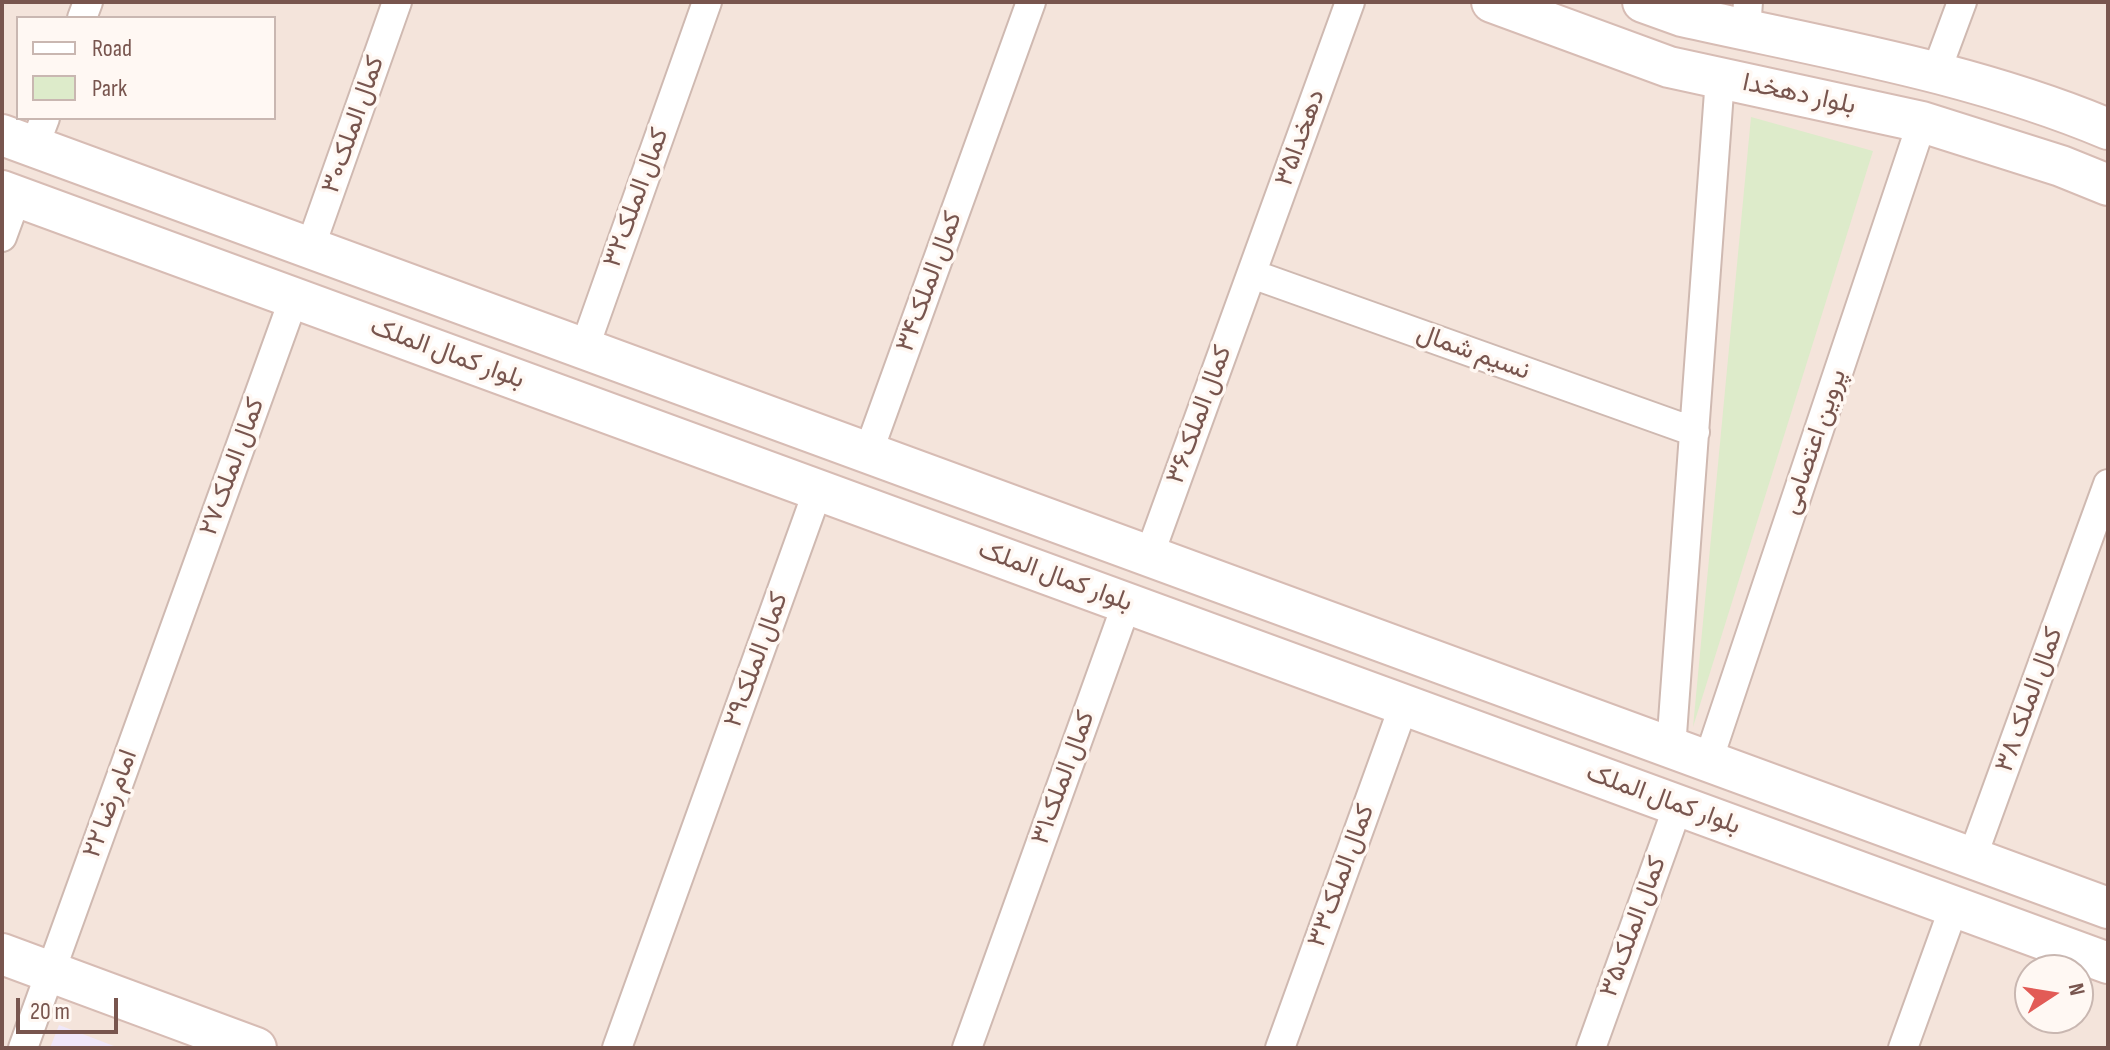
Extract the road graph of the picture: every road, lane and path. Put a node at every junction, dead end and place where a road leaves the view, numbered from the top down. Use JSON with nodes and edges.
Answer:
{"nodes":[{"id":1,"x":397,"y":2,"type":"edge"},
{"id":2,"x":707,"y":2,"type":"edge"},
{"id":3,"x":1031,"y":2,"type":"edge"},
{"id":4,"x":1350,"y":2,"type":"edge"},
{"id":5,"x":1492,"y":2,"type":"edge"},
{"id":6,"x":1643,"y":2,"type":"edge"},
{"id":7,"x":1962,"y":2,"type":"edge"},
{"id":8,"x":1747,"y":16,"type":"edge"},
{"id":9,"x":1936,"y":72,"type":"junction"},
{"id":10,"x":1720,"y":78,"type":"junction"},
{"id":11,"x":1922,"y":122,"type":"junction"},
{"id":12,"x":2108,"y":129,"type":"edge"},
{"id":13,"x":27,"y":134,"type":"edge"},
{"id":14,"x":2108,"y":185,"type":"edge"},
{"id":15,"x":9,"y":193,"type":"edge"},
{"id":16,"x":2,"y":237,"type":"edge"},
{"id":17,"x":310,"y":248,"type":"junction"},
{"id":18,"x":1252,"y":274,"type":"junction"},
{"id":19,"x":294,"y":298,"type":"junction"},
{"id":20,"x":584,"y":349,"type":"junction"},
{"id":21,"x":1695,"y":432,"type":"junction"},
{"id":22,"x":868,"y":453,"type":"junction"},
{"id":23,"x":2108,"y":484,"type":"edge"},
{"id":24,"x":818,"y":490,"type":"junction"},
{"id":25,"x":1149,"y":556,"type":"junction"},
{"id":26,"x":1127,"y":603,"type":"junction"},
{"id":27,"x":1287,"y":607,"type":"junction"},
{"id":28,"x":172,"y":636,"type":"joint"},
{"id":29,"x":1268,"y":655,"type":"junction"},
{"id":30,"x":1404,"y":705,"type":"junction"},
{"id":31,"x":1690,"y":754,"type":"junction"},
{"id":32,"x":1678,"y":806,"type":"junction"},
{"id":33,"x":1972,"y":858,"type":"junction"},
{"id":34,"x":1954,"y":907,"type":"junction"},
{"id":35,"x":2108,"y":908,"type":"edge"},
{"id":36,"x":2,"y":954,"type":"edge"},
{"id":37,"x":2108,"y":963,"type":"edge"},
{"id":38,"x":51,"y":972,"type":"junction"},
{"id":39,"x":23,"y":1048,"type":"edge"},
{"id":40,"x":256,"y":1048,"type":"edge"},
{"id":41,"x":617,"y":1048,"type":"edge"},
{"id":42,"x":967,"y":1048,"type":"edge"},
{"id":43,"x":1280,"y":1048,"type":"edge"},
{"id":44,"x":1591,"y":1048,"type":"edge"},
{"id":45,"x":1903,"y":1048,"type":"edge"}],
"edges":[{"from":1,"to":17,"type":"street","name":"کمال الملک۳۰"},
{"from":2,"to":20,"type":"street","name":"کمال الملک۳۲"},
{"from":3,"to":22,"type":"street","name":"کمال الملک۳۴"},
{"from":4,"to":18,"type":"street","name":"دهخدا۳۵"},
{"from":5,"to":10,"type":"street","name":"بلوار دهخدا"},
{"from":6,"to":8,"type":"street","name":"بلوار دهخدا"},
{"from":7,"to":9,"type":"street"},
{"from":8,"to":9,"type":"street","name":"بلوار دهخدا"},
{"from":9,"to":12,"type":"street","name":"بلوار دهخدا"},
{"from":10,"to":11,"type":"street","name":"بلوار دهخدا"},
{"from":10,"to":21,"type":"street"},
{"from":11,"to":14,"type":"street","name":"بلوار دهخدا"},
{"from":11,"to":31,"type":"street","name":"پروین اعتصامی"},
{"from":13,"to":17,"type":"street","name":"بلوار کمال الملک"},
{"from":15,"to":16,"type":"street"},
{"from":15,"to":19,"type":"street","name":"بلوار کمال الملک"},
{"from":17,"to":20,"type":"street","name":"بلوار کمال الملک"},
{"from":18,"to":21,"type":"street","name":"نسیم شمال"},
{"from":18,"to":25,"type":"street","name":"کمال الملک۳۶"},
{"from":19,"to":24,"type":"street","name":"بلوار کمال الملک"},
{"from":19,"to":28,"type":"street","name":"کمال الملک۲۷"},
{"from":20,"to":22,"type":"street","name":"بلوار کمال الملک"},
{"from":21,"to":31,"type":"street"},
{"from":22,"to":25,"type":"street","name":"بلوار کمال الملک"},
{"from":23,"to":33,"type":"street","name":"کمال الملک ۳۸"},
{"from":24,"to":26,"type":"street","name":"بلوار کمال الملک"},
{"from":24,"to":41,"type":"street","name":"کمال الملک۲۹"},
{"from":25,"to":27,"type":"street","name":"بلوار کمال الملک"},
{"from":26,"to":29,"type":"street","name":"بلوار کمال الملک"},
{"from":26,"to":42,"type":"street","name":"کمال الملک۳۱"},
{"from":27,"to":29,"type":"street"},
{"from":27,"to":31,"type":"street","name":"بلوار کمال الملک"},
{"from":28,"to":38,"type":"street","name":"امام رضا ۲۲"},
{"from":29,"to":30,"type":"street","name":"بلوار کمال الملک"},
{"from":30,"to":32,"type":"street","name":"بلوار کمال الملک"},
{"from":30,"to":43,"type":"street","name":"کمال الملک۳۳"},
{"from":31,"to":33,"type":"street","name":"بلوار کمال الملک"},
{"from":32,"to":34,"type":"street","name":"بلوار کمال الملک"},
{"from":32,"to":44,"type":"street","name":"کمال الملک۳۵"},
{"from":33,"to":35,"type":"street","name":"بلوار کمال الملک"},
{"from":34,"to":37,"type":"street","name":"بلوار کمال الملک"},
{"from":34,"to":45,"type":"street"},
{"from":36,"to":38,"type":"street"},
{"from":38,"to":39,"type":"street","name":"امام رضا ۲۲"},
{"from":38,"to":40,"type":"street"}]}
